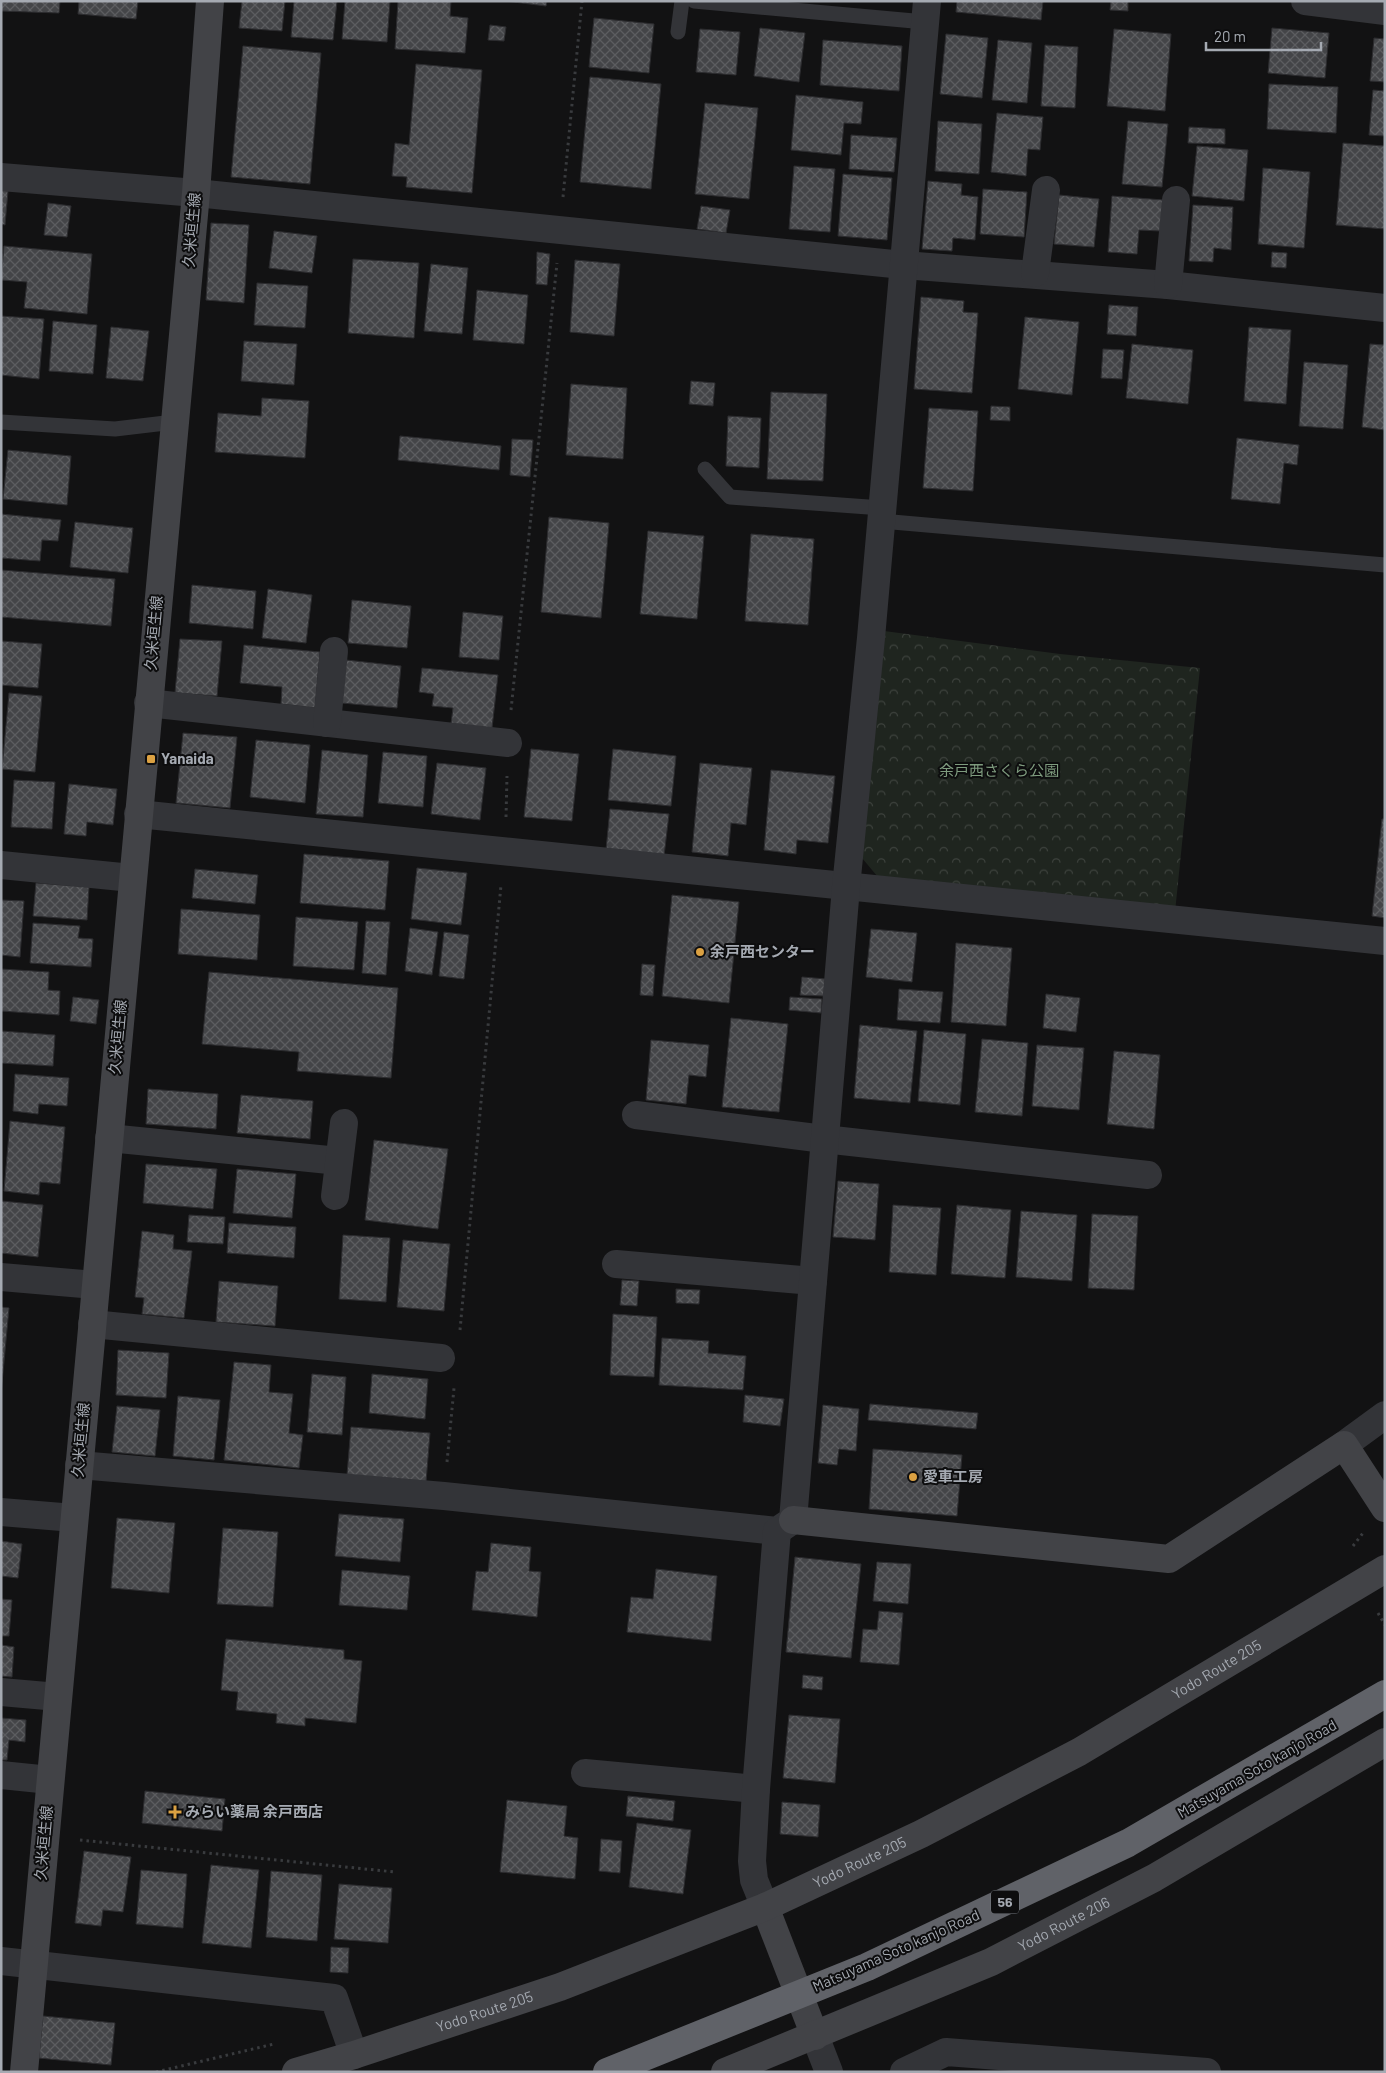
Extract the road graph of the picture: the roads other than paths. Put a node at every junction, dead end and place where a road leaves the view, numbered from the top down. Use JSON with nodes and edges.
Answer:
{"nodes":[{"id":1,"x":210,"y":1,"type":"edge"},
{"id":2,"x":682,"y":1,"type":"edge"},
{"id":3,"x":694,"y":1,"type":"edge"},
{"id":4,"x":1305,"y":1,"type":"edge"},
{"id":5,"x":1385,"y":11,"type":"edge"},
{"id":6,"x":926,"y":12,"type":"edge"},
{"id":7,"x":678,"y":32,"type":"dead end"},
{"id":8,"x":1,"y":177,"type":"edge"},
{"id":9,"x":1046,"y":190,"type":"dead end"},
{"id":10,"x":196,"y":193,"type":"junction"},
{"id":11,"x":1176,"y":200,"type":"dead end"},
{"id":12,"x":903,"y":265,"type":"junction"},
{"id":13,"x":1035,"y":273,"type":"junction"},
{"id":14,"x":1168,"y":285,"type":"junction"},
{"id":15,"x":1385,"y":308,"type":"edge"},
{"id":16,"x":1,"y":422,"type":"edge"},
{"id":17,"x":174,"y":422,"type":"junction"},
{"id":18,"x":705,"y":470,"type":"dead end"},
{"id":19,"x":882,"y":514,"type":"junction"},
{"id":20,"x":1385,"y":565,"type":"edge"},
{"id":21,"x":334,"y":651,"type":"dead end"},
{"id":22,"x":148,"y":703,"type":"junction"},
{"id":23,"x":327,"y":723,"type":"junction"},
{"id":24,"x":508,"y":743,"type":"dead end"},
{"id":25,"x":138,"y":814,"type":"junction"},
{"id":26,"x":1,"y":865,"type":"edge"},
{"id":27,"x":132,"y":878,"type":"junction"},
{"id":28,"x":846,"y":887,"type":"junction"},
{"id":29,"x":1385,"y":941,"type":"edge"},
{"id":30,"x":636,"y":1115,"type":"dead end"},
{"id":31,"x":344,"y":1123,"type":"dead end"},
{"id":32,"x":109,"y":1138,"type":"junction"},
{"id":33,"x":824,"y":1139,"type":"junction"},
{"id":34,"x":339,"y":1161,"type":"junction"},
{"id":35,"x":1148,"y":1175,"type":"dead end"},
{"id":36,"x":335,"y":1196,"type":"dead end"},
{"id":37,"x":616,"y":1264,"type":"dead end"},
{"id":38,"x":1,"y":1277,"type":"edge"},
{"id":39,"x":813,"y":1281,"type":"junction"},
{"id":40,"x":95,"y":1284,"type":"junction"},
{"id":41,"x":92,"y":1324,"type":"junction"},
{"id":42,"x":442,"y":1358,"type":"dead end"},
{"id":43,"x":1385,"y":1416,"type":"edge"},
{"id":44,"x":1344,"y":1445,"type":"junction"},
{"id":45,"x":79,"y":1465,"type":"junction"},
{"id":46,"x":1,"y":1512,"type":"edge"},
{"id":47,"x":74,"y":1518,"type":"junction"},
{"id":48,"x":1377,"y":1519,"type":"edge"},
{"id":49,"x":785,"y":1526,"type":"junction"},
{"id":50,"x":1385,"y":1569,"type":"edge"},
{"id":51,"x":1,"y":1692,"type":"edge"},
{"id":52,"x":1385,"y":1694,"type":"edge"},
{"id":53,"x":58,"y":1697,"type":"junction"},
{"id":54,"x":1385,"y":1742,"type":"edge"},
{"id":55,"x":585,"y":1773,"type":"dead end"},
{"id":56,"x":1,"y":1775,"type":"edge"},
{"id":57,"x":50,"y":1780,"type":"junction"},
{"id":58,"x":756,"y":1789,"type":"junction"},
{"id":59,"x":765,"y":1908,"type":"junction"},
{"id":60,"x":1,"y":1961,"type":"edge"},
{"id":61,"x":33,"y":1964,"type":"junction"},
{"id":62,"x":815,"y":2036,"type":"junction"},
{"id":63,"x":354,"y":2055,"type":"junction"},
{"id":64,"x":1091,"y":2067,"type":"edge"},
{"id":65,"x":24,"y":2072,"type":"edge"},
{"id":66,"x":296,"y":2072,"type":"edge"},
{"id":67,"x":607,"y":2072,"type":"edge"},
{"id":68,"x":725,"y":2072,"type":"edge"},
{"id":69,"x":829,"y":2072,"type":"edge"},
{"id":70,"x":904,"y":2072,"type":"edge"},
{"id":71,"x":1206,"y":2072,"type":"edge"}],
"edges":[{"from":1,"to":10,"type":"street","name":"久米垣生線"},
{"from":2,"to":7,"type":"lane"},
{"from":3,"to":6,"type":"lane"},
{"from":4,"to":5,"type":"street"},
{"from":6,"to":12,"type":"street"},
{"from":8,"to":10,"type":"street"},
{"from":9,"to":13,"type":"street"},
{"from":10,"to":12,"type":"street"},
{"from":10,"to":17,"type":"street","name":"久米垣生線"},
{"from":11,"to":14,"type":"street"},
{"from":12,"to":13,"type":"street"},
{"from":12,"to":19,"type":"street"},
{"from":13,"to":14,"type":"street"},
{"from":14,"to":15,"type":"street"},
{"from":16,"to":17,"type":"lane"},
{"from":17,"to":22,"type":"street","name":"久米垣生線"},
{"from":18,"to":19,"type":"lane"},
{"from":19,"to":20,"type":"lane"},
{"from":19,"to":28,"type":"street"},
{"from":21,"to":23,"type":"street"},
{"from":22,"to":23,"type":"street"},
{"from":22,"to":25,"type":"street","name":"久米垣生線"},
{"from":23,"to":24,"type":"street"},
{"from":25,"to":27,"type":"street","name":"久米垣生線"},
{"from":25,"to":28,"type":"street"},
{"from":26,"to":27,"type":"street"},
{"from":27,"to":32,"type":"street","name":"久米垣生線"},
{"from":28,"to":29,"type":"street"},
{"from":28,"to":33,"type":"street"},
{"from":30,"to":33,"type":"street"},
{"from":31,"to":34,"type":"street"},
{"from":32,"to":34,"type":"street"},
{"from":32,"to":40,"type":"street","name":"久米垣生線"},
{"from":33,"to":35,"type":"street"},
{"from":33,"to":39,"type":"street"},
{"from":34,"to":36,"type":"street"},
{"from":37,"to":39,"type":"street"},
{"from":38,"to":40,"type":"street"},
{"from":39,"to":49,"type":"street"},
{"from":40,"to":41,"type":"street","name":"久米垣生線"},
{"from":41,"to":42,"type":"street"},
{"from":41,"to":45,"type":"street","name":"久米垣生線"},
{"from":43,"to":44,"type":"street"},
{"from":44,"to":48,"type":"street"},
{"from":44,"to":49,"type":"street"},
{"from":45,"to":47,"type":"street","name":"久米垣生線"},
{"from":45,"to":49,"type":"street"},
{"from":46,"to":47,"type":"street"},
{"from":47,"to":53,"type":"street","name":"久米垣生線"},
{"from":49,"to":58,"type":"street"},
{"from":50,"to":59,"type":"street","name":"Yodo Route 205"},
{"from":51,"to":53,"type":"street"},
{"from":52,"to":67,"type":"highway","name":"Matsuyama Soto kanjo Road","number":"56"},
{"from":53,"to":57,"type":"street","name":"久米垣生線"},
{"from":54,"to":62,"type":"street","name":"Yodo Route 206"},
{"from":55,"to":58,"type":"street"},
{"from":56,"to":57,"type":"street"},
{"from":57,"to":61,"type":"street","name":"久米垣生線"},
{"from":58,"to":59,"type":"street"},
{"from":59,"to":62,"type":"street"},
{"from":59,"to":63,"type":"street","name":"Yodo Route 205"},
{"from":60,"to":61,"type":"street"},
{"from":61,"to":63,"type":"street"},
{"from":61,"to":65,"type":"street","name":"久米垣生線"},
{"from":62,"to":68,"type":"street","name":"Yodo Route 206"},
{"from":62,"to":69,"type":"street"},
{"from":63,"to":66,"type":"street","name":"Yodo Route 205"},
{"from":64,"to":70,"type":"street"},
{"from":64,"to":71,"type":"street"}]}
